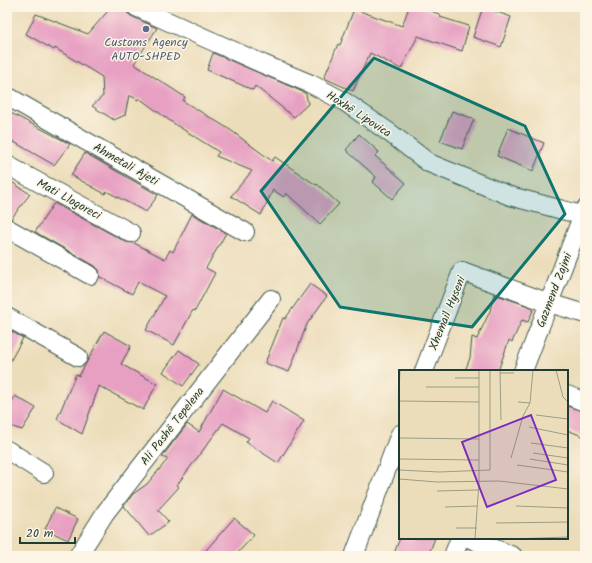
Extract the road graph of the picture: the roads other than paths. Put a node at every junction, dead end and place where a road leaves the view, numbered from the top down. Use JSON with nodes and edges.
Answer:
{"nodes":[{"id":1,"x":136,"y":7,"type":"edge"},
{"id":2,"x":7,"y":96,"type":"edge"},
{"id":3,"x":7,"y":164,"type":"edge"},
{"id":4,"x":584,"y":213,"type":"edge"},
{"id":5,"x":7,"y":228,"type":"edge"},
{"id":6,"x":245,"y":232,"type":"dead end"},
{"id":7,"x":131,"y":233,"type":"dead end"},
{"id":8,"x":90,"y":275,"type":"dead end"},
{"id":9,"x":271,"y":299,"type":"dead end"},
{"id":10,"x":549,"y":303,"type":"junction"},
{"id":11,"x":585,"y":314,"type":"edge"},
{"id":12,"x":7,"y":317,"type":"edge"},
{"id":13,"x":78,"y":357,"type":"dead end"},
{"id":14,"x":424,"y":370,"type":"edge"},
{"id":15,"x":523,"y":370,"type":"edge"},
{"id":16,"x":568,"y":395,"type":"edge"},
{"id":17,"x":585,"y":402,"type":"edge"},
{"id":18,"x":399,"y":437,"type":"edge"},
{"id":19,"x":7,"y":450,"type":"edge"},
{"id":20,"x":7,"y":458,"type":"edge"},
{"id":21,"x":460,"y":539,"type":"edge"},
{"id":22,"x":470,"y":539,"type":"edge"},
{"id":23,"x":78,"y":556,"type":"edge"},
{"id":24,"x":354,"y":556,"type":"edge"},
{"id":25,"x":452,"y":556,"type":"edge"},
{"id":26,"x":513,"y":556,"type":"edge"}],
"edges":[{"from":1,"to":4,"type":"street","name":"Hoxhë Lipovica"},
{"from":2,"to":6,"type":"street","name":"Ahmetali Ajeti"},
{"from":3,"to":7,"type":"street","name":"Mati Llogoreci"},
{"from":4,"to":10,"type":"street","name":"Gazmend Zajmi"},
{"from":5,"to":8,"type":"street"},
{"from":9,"to":23,"type":"street","name":"Ali Pashë Tepelena"},
{"from":10,"to":11,"type":"street"},
{"from":10,"to":14,"type":"street","name":"Xhemail Hyseni"},
{"from":10,"to":15,"type":"street","name":"Gazmend Zajmi"},
{"from":12,"to":13,"type":"street"},
{"from":16,"to":17,"type":"street"},
{"from":18,"to":24,"type":"street"},
{"from":19,"to":20,"type":"street"},
{"from":21,"to":25,"type":"street"},
{"from":22,"to":26,"type":"street"}]}
